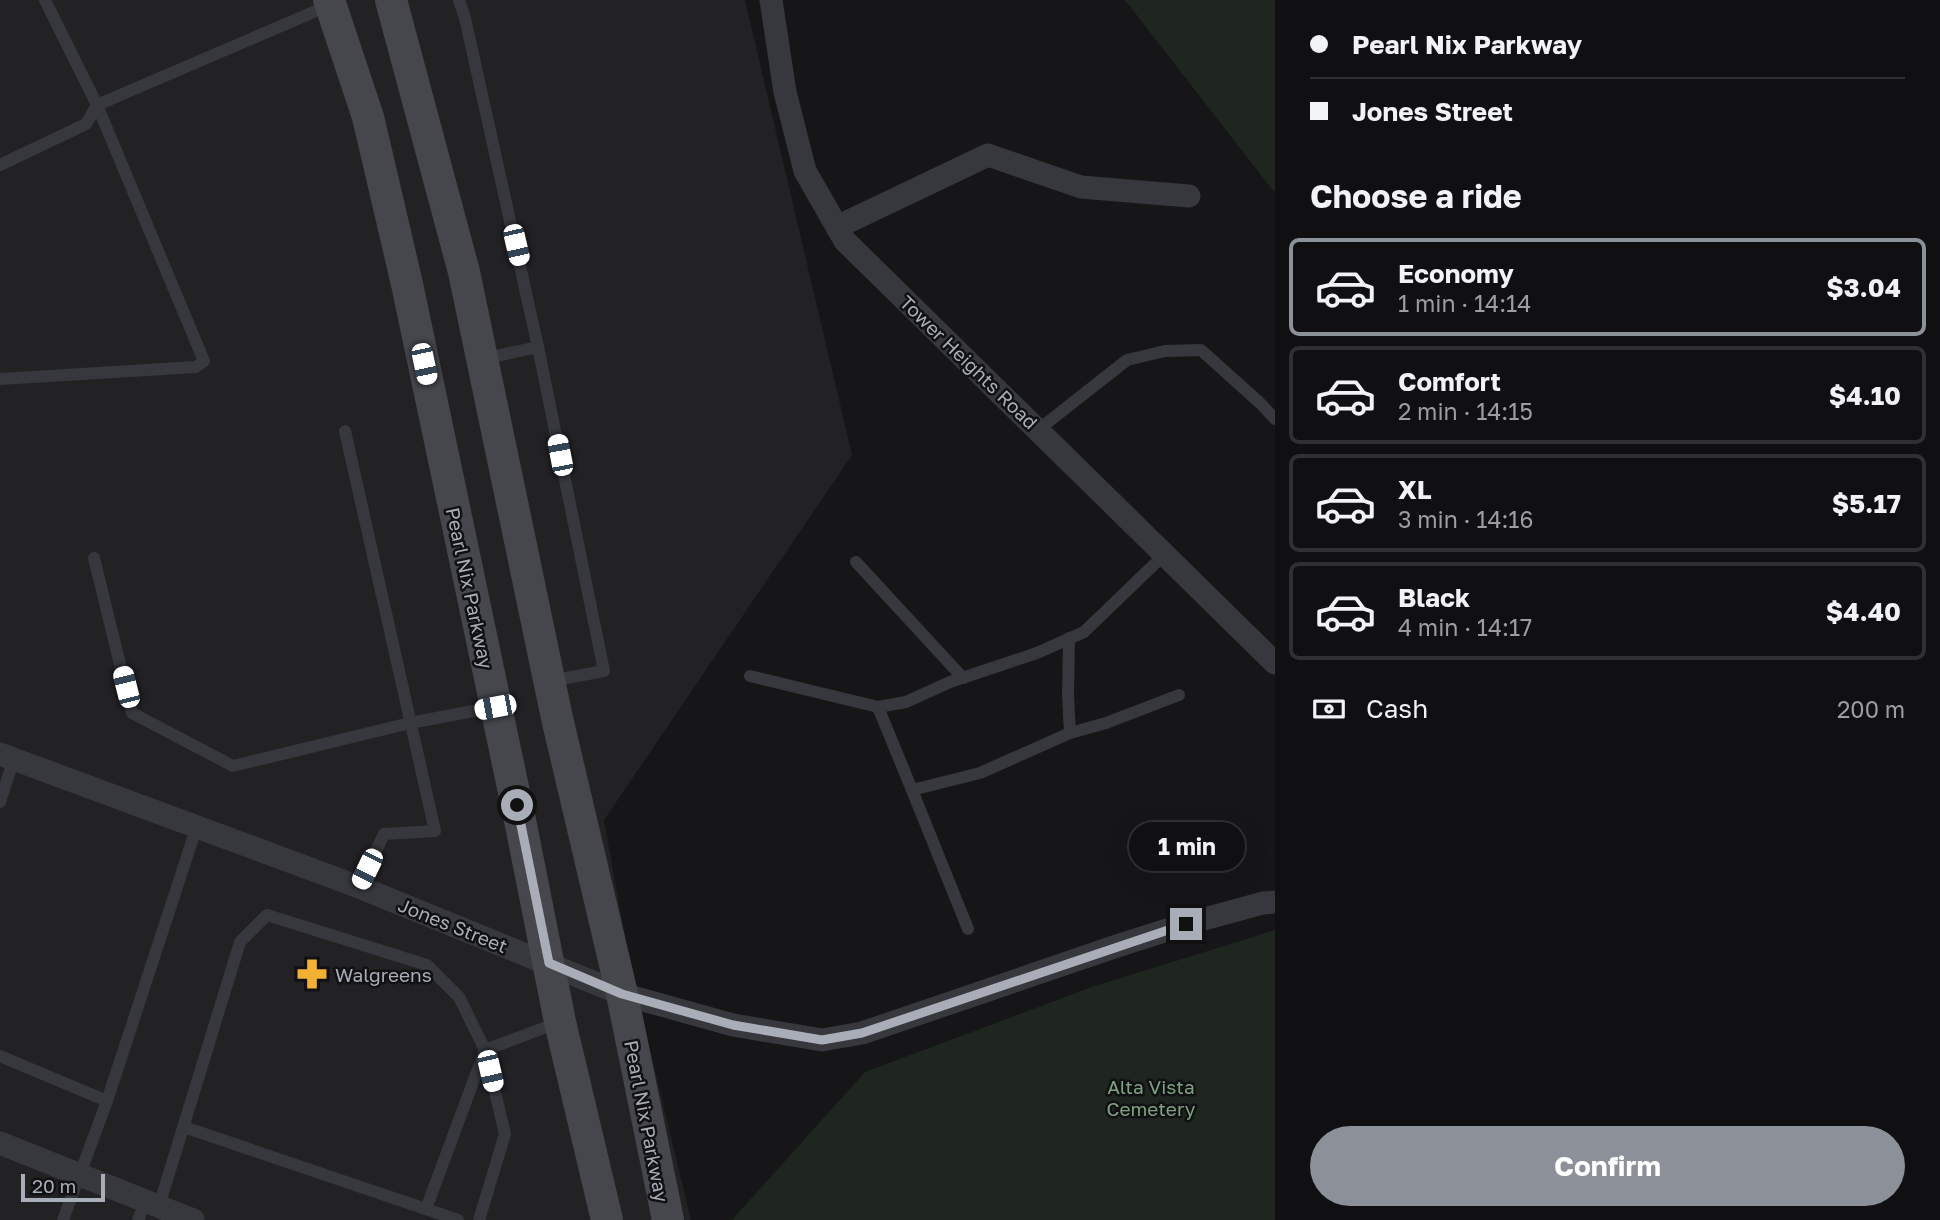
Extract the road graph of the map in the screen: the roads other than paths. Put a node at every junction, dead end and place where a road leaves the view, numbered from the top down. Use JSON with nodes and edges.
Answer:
{"nodes":[{"id":1,"x":45,"y":0,"type":"edge"},
{"id":2,"x":391,"y":0,"type":"edge"},
{"id":3,"x":459,"y":0,"type":"edge"},
{"id":4,"x":771,"y":0,"type":"edge"},
{"id":5,"x":334,"y":2,"type":"edge"},
{"id":6,"x":97,"y":105,"type":"junction"},
{"id":7,"x":0,"y":164,"type":"edge"},
{"id":8,"x":1189,"y":196,"type":"dead end"},
{"id":9,"x":837,"y":227,"type":"junction"},
{"id":10,"x":538,"y":346,"type":"junction"},
{"id":11,"x":482,"y":359,"type":"junction"},
{"id":12,"x":0,"y":379,"type":"edge"},
{"id":13,"x":1275,"y":419,"type":"edge"},
{"id":14,"x":1038,"y":429,"type":"junction"},
{"id":15,"x":345,"y":431,"type":"dead end"},
{"id":16,"x":1165,"y":554,"type":"junction"},
{"id":17,"x":94,"y":558,"type":"dead end"},
{"id":18,"x":856,"y":562,"type":"dead end"},
{"id":19,"x":1069,"y":638,"type":"junction"},
{"id":20,"x":1275,"y":663,"type":"edge"},
{"id":21,"x":750,"y":676,"type":"dead end"},
{"id":22,"x":963,"y":678,"type":"junction"},
{"id":23,"x":550,"y":681,"type":"junction"},
{"id":24,"x":1179,"y":695,"type":"dead end"},
{"id":25,"x":495,"y":707,"type":"junction"},
{"id":26,"x":878,"y":707,"type":"junction"},
{"id":27,"x":410,"y":723,"type":"junction"},
{"id":28,"x":1070,"y":733,"type":"junction"},
{"id":29,"x":7,"y":757,"type":"edge"},
{"id":30,"x":912,"y":790,"type":"junction"},
{"id":31,"x":0,"y":802,"type":"edge"},
{"id":32,"x":197,"y":826,"type":"junction"},
{"id":33,"x":359,"y":887,"type":"junction"},
{"id":34,"x":1275,"y":902,"type":"edge"},
{"id":35,"x":968,"y":929,"type":"dead end"},
{"id":36,"x":549,"y":963,"type":"junction"},
{"id":37,"x":622,"y":994,"type":"junction"},
{"id":38,"x":560,"y":1022,"type":"junction"},
{"id":39,"x":485,"y":1050,"type":"junction"},
{"id":40,"x":0,"y":1056,"type":"edge"},
{"id":41,"x":107,"y":1101,"type":"junction"},
{"id":42,"x":184,"y":1127,"type":"junction"},
{"id":43,"x":0,"y":1143,"type":"edge"},
{"id":44,"x":80,"y":1174,"type":"junction"},
{"id":45,"x":148,"y":1209,"type":"edge"},
{"id":46,"x":426,"y":1209,"type":"junction"},
{"id":47,"x":63,"y":1220,"type":"edge"},
{"id":48,"x":193,"y":1220,"type":"edge"},
{"id":49,"x":458,"y":1220,"type":"edge"},
{"id":50,"x":479,"y":1220,"type":"edge"},
{"id":51,"x":607,"y":1220,"type":"edge"},
{"id":52,"x":668,"y":1220,"type":"edge"}],
"edges":[{"from":1,"to":6,"type":"lane"},
{"from":2,"to":11,"type":"main road","name":"Pearl Nix Parkway"},
{"from":3,"to":10,"type":"lane"},
{"from":4,"to":9,"type":"street","name":"Tower Heights Road"},
{"from":5,"to":6,"type":"lane"},
{"from":5,"to":25,"type":"main road","name":"Pearl Nix Parkway"},
{"from":6,"to":7,"type":"lane"},
{"from":6,"to":12,"type":"lane"},
{"from":8,"to":9,"type":"street"},
{"from":9,"to":14,"type":"street","name":"Tower Heights Road"},
{"from":10,"to":11,"type":"lane"},
{"from":10,"to":23,"type":"lane"},
{"from":11,"to":23,"type":"main road","name":"Pearl Nix Parkway"},
{"from":13,"to":14,"type":"lane"},
{"from":14,"to":16,"type":"street","name":"Tower Heights Road"},
{"from":15,"to":27,"type":"lane"},
{"from":16,"to":19,"type":"lane"},
{"from":16,"to":20,"type":"street","name":"Tower Heights Road"},
{"from":17,"to":27,"type":"lane"},
{"from":18,"to":22,"type":"lane"},
{"from":19,"to":22,"type":"lane"},
{"from":19,"to":28,"type":"lane"},
{"from":21,"to":26,"type":"lane"},
{"from":22,"to":26,"type":"lane"},
{"from":23,"to":37,"type":"main road","name":"Pearl Nix Parkway"},
{"from":24,"to":28,"type":"lane"},
{"from":25,"to":27,"type":"lane"},
{"from":25,"to":36,"type":"main road","name":"Pearl Nix Parkway"},
{"from":26,"to":30,"type":"lane"},
{"from":27,"to":33,"type":"lane"},
{"from":28,"to":30,"type":"lane"},
{"from":29,"to":31,"type":"lane"},
{"from":29,"to":32,"type":"street","name":"Jones Street"},
{"from":30,"to":35,"type":"lane"},
{"from":32,"to":33,"type":"street","name":"Jones Street"},
{"from":32,"to":41,"type":"lane"},
{"from":33,"to":36,"type":"street","name":"Jones Street"},
{"from":34,"to":37,"type":"street","name":"Jones Street"},
{"from":36,"to":37,"type":"street","name":"Jones Street"},
{"from":36,"to":38,"type":"main road","name":"Pearl Nix Parkway"},
{"from":37,"to":52,"type":"main road","name":"Pearl Nix Parkway"},
{"from":38,"to":39,"type":"lane"},
{"from":38,"to":51,"type":"main road","name":"Pearl Nix Parkway"},
{"from":39,"to":42,"type":"lane"},
{"from":39,"to":46,"type":"lane"},
{"from":39,"to":50,"type":"lane"},
{"from":40,"to":41,"type":"lane"},
{"from":41,"to":44,"type":"lane"},
{"from":42,"to":45,"type":"lane"},
{"from":42,"to":46,"type":"lane"},
{"from":43,"to":44,"type":"street"},
{"from":44,"to":45,"type":"street"},
{"from":44,"to":47,"type":"lane"},
{"from":45,"to":48,"type":"street"},
{"from":46,"to":49,"type":"lane"}]}
